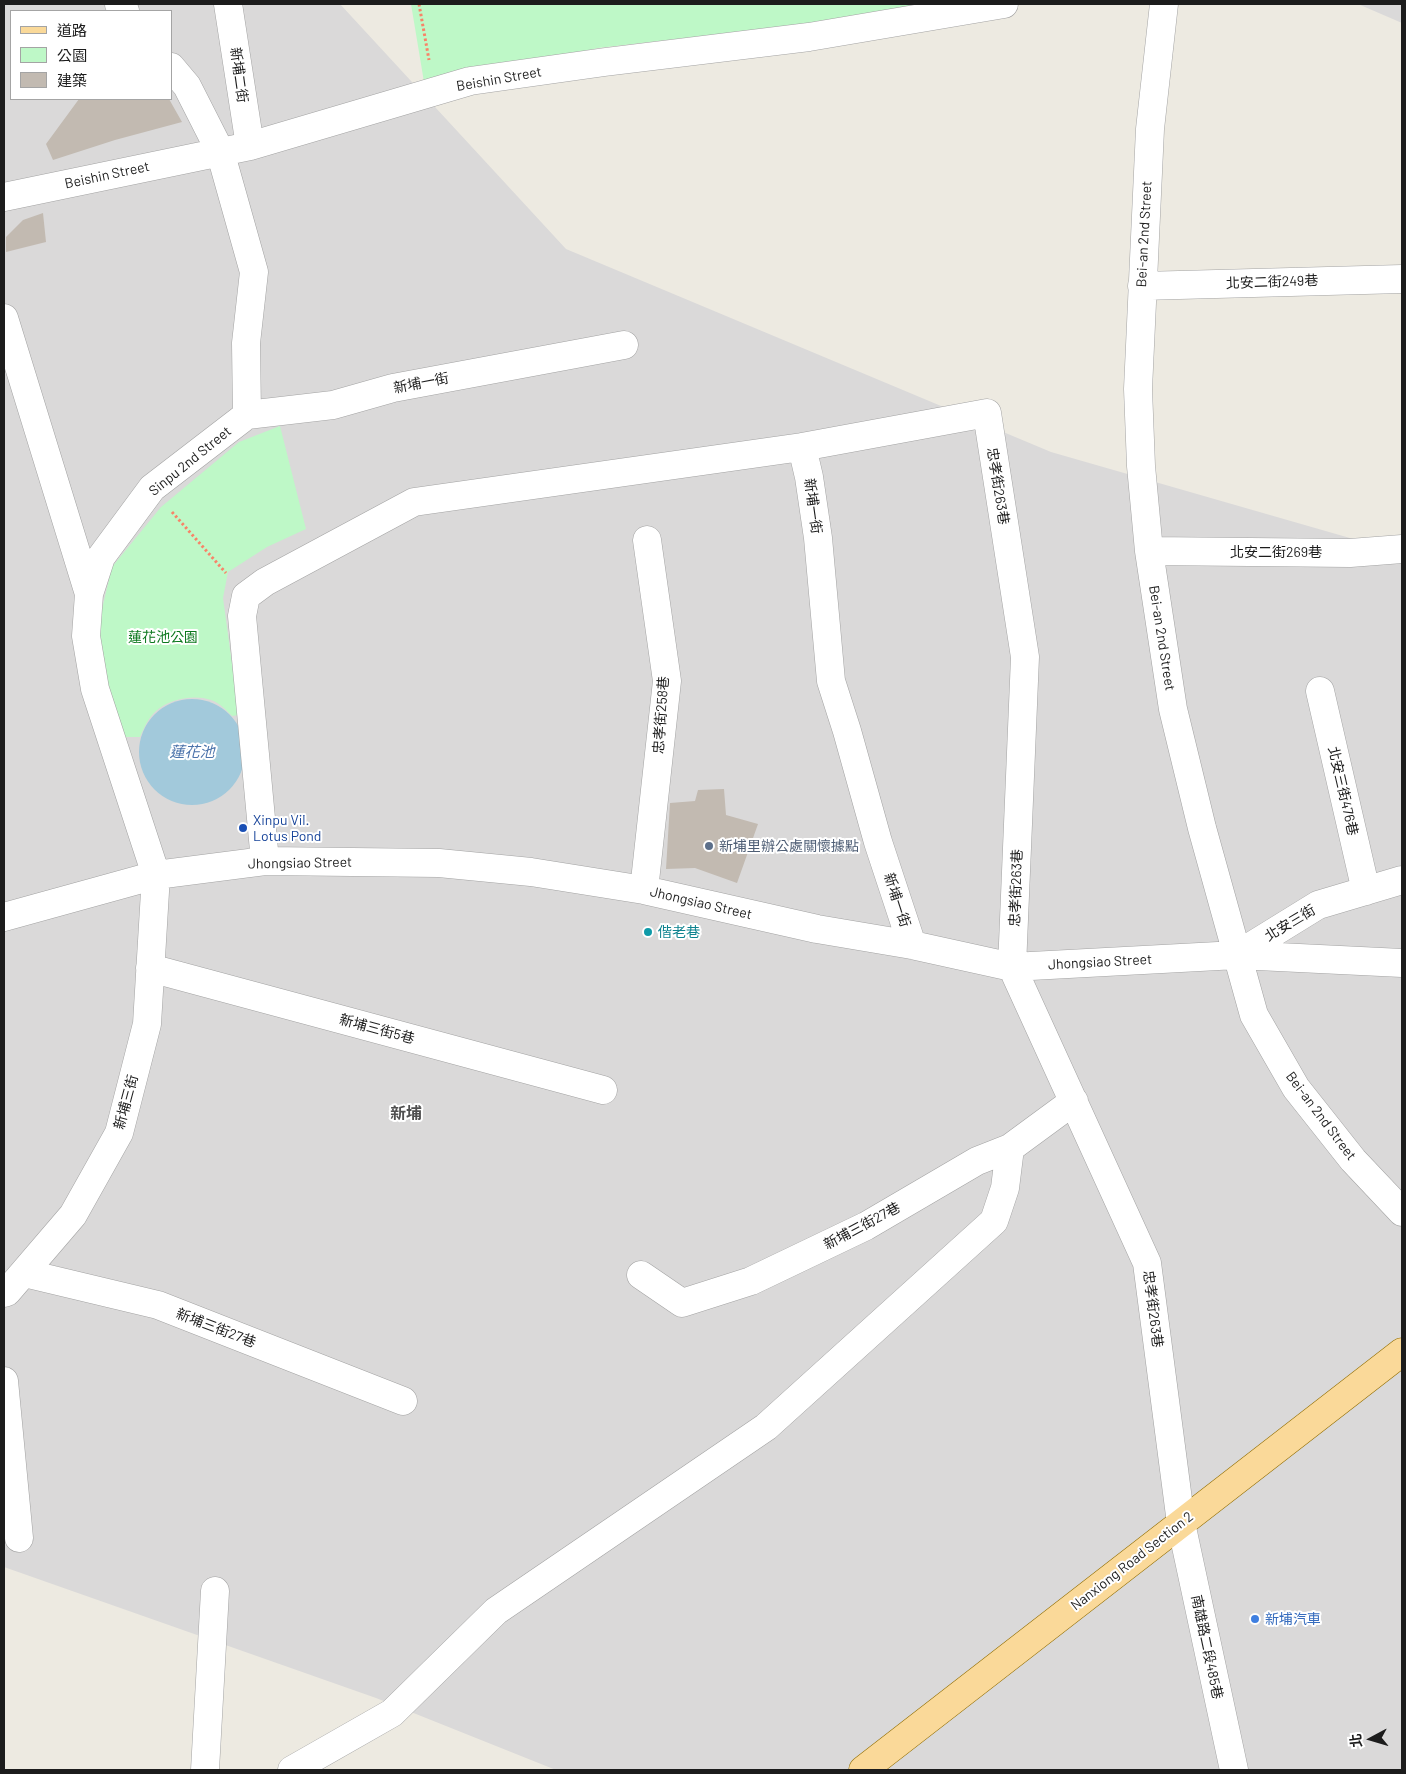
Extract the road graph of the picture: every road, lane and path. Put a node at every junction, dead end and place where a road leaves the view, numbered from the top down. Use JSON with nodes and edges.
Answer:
{"nodes":[{"id":1,"x":228,"y":4,"type":"edge"},
{"id":2,"x":1004,"y":4,"type":"edge"},
{"id":3,"x":1164,"y":4,"type":"edge"},
{"id":4,"x":172,"y":68,"type":"edge"},
{"id":5,"x":250,"y":146,"type":"junction"},
{"id":6,"x":220,"y":151,"type":"junction"},
{"id":7,"x":4,"y":197,"type":"edge"},
{"id":8,"x":1402,"y":279,"type":"edge"},
{"id":9,"x":1142,"y":286,"type":"junction"},
{"id":10,"x":4,"y":318,"type":"edge"},
{"id":11,"x":624,"y":345,"type":"dead end"},
{"id":12,"x":247,"y":415,"type":"junction"},
{"id":13,"x":802,"y":447,"type":"junction"},
{"id":14,"x":152,"y":488,"type":"junction"},
{"id":15,"x":647,"y":540,"type":"dead end"},
{"id":16,"x":1402,"y":549,"type":"edge"},
{"id":17,"x":1149,"y":551,"type":"junction"},
{"id":18,"x":89,"y":594,"type":"junction"},
{"id":19,"x":246,"y":596,"type":"junction"},
{"id":20,"x":1320,"y":690,"type":"dead end"},
{"id":21,"x":265,"y":861,"type":"junction"},
{"id":22,"x":156,"y":874,"type":"junction"},
{"id":23,"x":1402,"y":880,"type":"edge"},
{"id":24,"x":644,"y":890,"type":"junction"},
{"id":25,"x":1366,"y":891,"type":"junction"},
{"id":26,"x":4,"y":918,"type":"edge"},
{"id":27,"x":912,"y":945,"type":"junction"},
{"id":28,"x":1237,"y":955,"type":"junction"},
{"id":29,"x":1402,"y":963,"type":"edge"},
{"id":30,"x":1012,"y":967,"type":"junction"},
{"id":31,"x":150,"y":968,"type":"junction"},
{"id":32,"x":603,"y":1090,"type":"dead end"},
{"id":33,"x":1074,"y":1100,"type":"junction"},
{"id":34,"x":1010,"y":1148,"type":"junction"},
{"id":35,"x":1402,"y":1212,"type":"edge"},
{"id":36,"x":24,"y":1272,"type":"junction"},
{"id":37,"x":641,"y":1275,"type":"dead end"},
{"id":38,"x":4,"y":1293,"type":"edge"},
{"id":39,"x":1402,"y":1352,"type":"edge"},
{"id":40,"x":4,"y":1381,"type":"edge"},
{"id":41,"x":403,"y":1401,"type":"dead end"},
{"id":42,"x":1181,"y":1523,"type":"junction"},
{"id":43,"x":19,"y":1538,"type":"dead end"},
{"id":44,"x":215,"y":1590,"type":"dead end"},
{"id":45,"x":205,"y":1770,"type":"edge"},
{"id":46,"x":292,"y":1770,"type":"edge"},
{"id":47,"x":862,"y":1770,"type":"edge"},
{"id":48,"x":1234,"y":1770,"type":"edge"}],
"edges":[{"from":1,"to":5,"type":"street","name":"新埔二街"},
{"from":2,"to":5,"type":"street","name":"Beishin Street"},
{"from":3,"to":9,"type":"street","name":"Bei-an 2nd Street"},
{"from":4,"to":6,"type":"street"},
{"from":5,"to":6,"type":"street","name":"Beishin Street"},
{"from":6,"to":7,"type":"street","name":"Beishin Street"},
{"from":6,"to":12,"type":"street"},
{"from":8,"to":9,"type":"street","name":"北安二街249巷"},
{"from":9,"to":17,"type":"street","name":"Bei-an 2nd Street"},
{"from":10,"to":18,"type":"street"},
{"from":11,"to":12,"type":"street","name":"新埔一街"},
{"from":12,"to":14,"type":"street","name":"Sinpu 2nd Street"},
{"from":13,"to":19,"type":"street"},
{"from":13,"to":27,"type":"street","name":"新埔一街"},
{"from":13,"to":30,"type":"street","name":"忠孝街263巷"},
{"from":14,"to":18,"type":"street","name":"Sinpu 2nd Street"},
{"from":14,"to":19,"type":"path"},
{"from":15,"to":24,"type":"street","name":"忠孝街258巷"},
{"from":16,"to":17,"type":"street","name":"北安二街269巷"},
{"from":17,"to":28,"type":"street","name":"Bei-an 2nd Street"},
{"from":18,"to":22,"type":"street","name":"Sinpu 2nd Street"},
{"from":19,"to":21,"type":"street"},
{"from":20,"to":25,"type":"street","name":"北安三街476巷"},
{"from":21,"to":22,"type":"street","name":"Jhongsiao Street"},
{"from":21,"to":24,"type":"street","name":"Jhongsiao Street"},
{"from":22,"to":26,"type":"street","name":"Jhongsiao Street"},
{"from":22,"to":31,"type":"street","name":"新埔三街"},
{"from":23,"to":25,"type":"street","name":"北安三街"},
{"from":24,"to":27,"type":"street","name":"Jhongsiao Street"},
{"from":25,"to":28,"type":"street","name":"北安三街"},
{"from":27,"to":30,"type":"street","name":"Jhongsiao Street"},
{"from":28,"to":29,"type":"street","name":"Jhongsiao Street"},
{"from":28,"to":30,"type":"street","name":"Jhongsiao Street"},
{"from":28,"to":35,"type":"street","name":"Bei-an 2nd Street"},
{"from":30,"to":33,"type":"street","name":"忠孝街263巷"},
{"from":31,"to":32,"type":"street","name":"新埔三街5巷"},
{"from":31,"to":36,"type":"street","name":"新埔三街"},
{"from":33,"to":34,"type":"street","name":"新埔三街27巷"},
{"from":33,"to":42,"type":"street","name":"忠孝街263巷"},
{"from":34,"to":37,"type":"street","name":"新埔三街27巷"},
{"from":34,"to":46,"type":"street"},
{"from":36,"to":38,"type":"street","name":"新埔三街"},
{"from":36,"to":41,"type":"street","name":"新埔三街27巷"},
{"from":39,"to":42,"type":"main road","name":"Nanxiong Road Section 2"},
{"from":40,"to":43,"type":"street"},
{"from":42,"to":47,"type":"main road","name":"Nanxiong Road Section 2"},
{"from":42,"to":48,"type":"street","name":"南雄路二段485巷"},
{"from":44,"to":45,"type":"street"}]}
